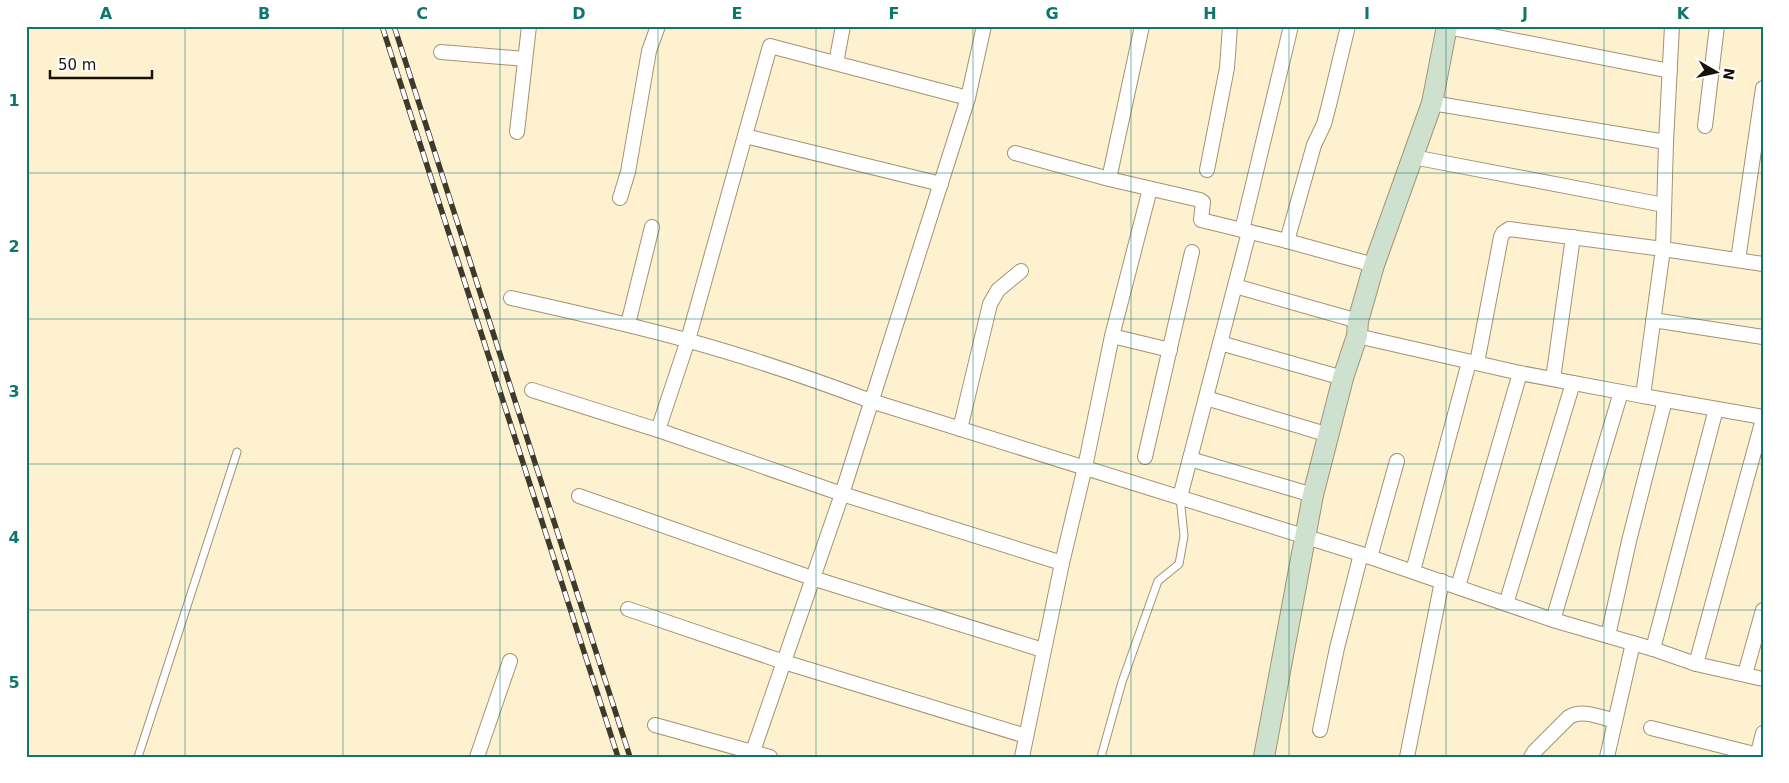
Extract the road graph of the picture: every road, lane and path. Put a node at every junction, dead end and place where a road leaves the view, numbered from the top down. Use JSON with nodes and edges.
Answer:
{"nodes":[{"id":1,"x":529,"y":26,"type":"edge"},
{"id":2,"x":658,"y":26,"type":"edge"},
{"id":3,"x":843,"y":26,"type":"edge"},
{"id":4,"x":984,"y":26,"type":"edge"},
{"id":5,"x":1142,"y":26,"type":"edge"},
{"id":6,"x":1230,"y":26,"type":"edge"},
{"id":7,"x":1291,"y":26,"type":"edge"},
{"id":8,"x":1348,"y":26,"type":"edge"},
{"id":9,"x":1672,"y":26,"type":"edge"},
{"id":10,"x":1717,"y":26,"type":"edge"},
{"id":11,"x":1447,"y":27,"type":"edge"},
{"id":12,"x":441,"y":52,"type":"dead end"},
{"id":13,"x":525,"y":59,"type":"junction"},
{"id":14,"x":836,"y":63,"type":"junction"},
{"id":15,"x":1670,"y":71,"type":"junction"},
{"id":16,"x":1763,"y":88,"type":"edge"},
{"id":17,"x":968,"y":98,"type":"junction"},
{"id":18,"x":1432,"y":103,"type":"junction"},
{"id":19,"x":1705,"y":126,"type":"dead end"},
{"id":20,"x":518,"y":132,"type":"dead end"},
{"id":21,"x":745,"y":136,"type":"junction"},
{"id":22,"x":1666,"y":142,"type":"junction"},
{"id":23,"x":1015,"y":154,"type":"dead end"},
{"id":24,"x":1413,"y":157,"type":"junction"},
{"id":25,"x":1207,"y":170,"type":"dead end"},
{"id":26,"x":1109,"y":180,"type":"junction"},
{"id":27,"x":941,"y":184,"type":"junction"},
{"id":28,"x":1150,"y":189,"type":"junction"},
{"id":29,"x":620,"y":198,"type":"dead end"},
{"id":30,"x":1664,"y":205,"type":"junction"},
{"id":31,"x":652,"y":227,"type":"dead end"},
{"id":32,"x":1245,"y":231,"type":"junction"},
{"id":33,"x":1573,"y":237,"type":"junction"},
{"id":34,"x":1286,"y":241,"type":"junction"},
{"id":35,"x":1663,"y":249,"type":"junction"},
{"id":36,"x":1192,"y":252,"type":"dead end"},
{"id":37,"x":1738,"y":260,"type":"junction"},
{"id":38,"x":1763,"y":264,"type":"edge"},
{"id":39,"x":1374,"y":265,"type":"junction"},
{"id":40,"x":1021,"y":271,"type":"dead end"},
{"id":41,"x":1235,"y":286,"type":"junction"},
{"id":42,"x":511,"y":298,"type":"dead end"},
{"id":43,"x":1653,"y":320,"type":"junction"},
{"id":44,"x":628,"y":324,"type":"junction"},
{"id":45,"x":1358,"y":328,"type":"junction"},
{"id":46,"x":1112,"y":336,"type":"junction"},
{"id":47,"x":1763,"y":337,"type":"edge"},
{"id":48,"x":688,"y":340,"type":"junction"},
{"id":49,"x":1220,"y":343,"type":"junction"},
{"id":50,"x":1170,"y":350,"type":"junction"},
{"id":51,"x":1473,"y":362,"type":"junction"},
{"id":52,"x":1520,"y":373,"type":"junction"},
{"id":53,"x":1343,"y":378,"type":"junction"},
{"id":54,"x":1553,"y":379,"type":"junction"},
{"id":55,"x":1573,"y":383,"type":"junction"},
{"id":56,"x":532,"y":390,"type":"dead end"},
{"id":57,"x":1621,"y":392,"type":"junction"},
{"id":58,"x":1643,"y":396,"type":"junction"},
{"id":59,"x":1206,"y":398,"type":"junction"},
{"id":60,"x":1666,"y":400,"type":"junction"},
{"id":61,"x":871,"y":401,"type":"junction"},
{"id":62,"x":1716,"y":409,"type":"junction"},
{"id":63,"x":1763,"y":418,"type":"edge"},
{"id":64,"x":960,"y":429,"type":"junction"},
{"id":65,"x":658,"y":430,"type":"junction"},
{"id":66,"x":1329,"y":435,"type":"junction"},
{"id":67,"x":237,"y":452,"type":"dead end"},
{"id":68,"x":1145,"y":457,"type":"dead end"},
{"id":69,"x":1190,"y":459,"type":"junction"},
{"id":70,"x":1397,"y":462,"type":"dead end"},
{"id":71,"x":1086,"y":467,"type":"junction"},
{"id":72,"x":842,"y":494,"type":"junction"},
{"id":73,"x":580,"y":496,"type":"dead end"},
{"id":74,"x":1313,"y":496,"type":"junction"},
{"id":75,"x":1180,"y":497,"type":"junction"},
{"id":76,"x":1305,"y":536,"type":"junction"},
{"id":77,"x":1366,"y":555,"type":"junction"},
{"id":78,"x":1062,"y":563,"type":"junction"},
{"id":79,"x":1413,"y":571,"type":"junction"},
{"id":80,"x":812,"y":578,"type":"junction"},
{"id":81,"x":1442,"y":582,"type":"junction"},
{"id":82,"x":1458,"y":587,"type":"junction"},
{"id":83,"x":1506,"y":604,"type":"junction"},
{"id":84,"x":628,"y":609,"type":"dead end"},
{"id":85,"x":1763,"y":610,"type":"edge"},
{"id":86,"x":1553,"y":620,"type":"junction"},
{"id":87,"x":1608,"y":636,"type":"junction"},
{"id":88,"x":1633,"y":643,"type":"junction"},
{"id":89,"x":1653,"y":649,"type":"junction"},
{"id":90,"x":1043,"y":650,"type":"junction"},
{"id":91,"x":510,"y":661,"type":"dead end"},
{"id":92,"x":784,"y":662,"type":"junction"},
{"id":93,"x":1696,"y":664,"type":"junction"},
{"id":94,"x":1745,"y":674,"type":"junction"},
{"id":95,"x":1763,"y":679,"type":"edge"},
{"id":96,"x":1615,"y":721,"type":"junction"},
{"id":97,"x":655,"y":725,"type":"dead end"},
{"id":98,"x":1651,"y":728,"type":"dead end"},
{"id":99,"x":1320,"y":730,"type":"dead end"},
{"id":100,"x":1763,"y":733,"type":"edge"},
{"id":101,"x":1026,"y":736,"type":"junction"},
{"id":102,"x":752,"y":754,"type":"edge"},
{"id":103,"x":1757,"y":756,"type":"edge"},
{"id":104,"x":138,"y":757,"type":"edge"},
{"id":105,"x":477,"y":757,"type":"edge"},
{"id":106,"x":770,"y":757,"type":"edge"},
{"id":107,"x":1022,"y":757,"type":"edge"},
{"id":108,"x":1101,"y":757,"type":"edge"},
{"id":109,"x":1264,"y":757,"type":"edge"},
{"id":110,"x":1407,"y":757,"type":"edge"},
{"id":111,"x":1531,"y":757,"type":"edge"},
{"id":112,"x":1607,"y":757,"type":"edge"}],
"edges":[{"from":1,"to":13,"type":"street"},
{"from":2,"to":29,"type":"street"},
{"from":3,"to":14,"type":"street"},
{"from":4,"to":17,"type":"street"},
{"from":5,"to":26,"type":"street"},
{"from":6,"to":25,"type":"street"},
{"from":7,"to":32,"type":"street"},
{"from":8,"to":34,"type":"street"},
{"from":9,"to":15,"type":"street"},
{"from":10,"to":19,"type":"street"},
{"from":11,"to":15,"type":"street"},
{"from":11,"to":18,"type":"street"},
{"from":12,"to":13,"type":"street"},
{"from":13,"to":20,"type":"street"},
{"from":14,"to":17,"type":"street"},
{"from":14,"to":21,"type":"street"},
{"from":15,"to":22,"type":"street"},
{"from":16,"to":37,"type":"street"},
{"from":17,"to":27,"type":"street"},
{"from":18,"to":22,"type":"street"},
{"from":18,"to":24,"type":"street"},
{"from":21,"to":27,"type":"street"},
{"from":21,"to":48,"type":"street"},
{"from":22,"to":30,"type":"street"},
{"from":23,"to":26,"type":"street"},
{"from":24,"to":30,"type":"street"},
{"from":24,"to":39,"type":"street"},
{"from":26,"to":28,"type":"street"},
{"from":27,"to":61,"type":"street"},
{"from":28,"to":32,"type":"street"},
{"from":28,"to":46,"type":"street"},
{"from":30,"to":35,"type":"street"},
{"from":31,"to":44,"type":"street"},
{"from":32,"to":34,"type":"street"},
{"from":32,"to":41,"type":"street"},
{"from":33,"to":35,"type":"street"},
{"from":33,"to":51,"type":"street"},
{"from":33,"to":54,"type":"street"},
{"from":34,"to":39,"type":"street"},
{"from":35,"to":37,"type":"street"},
{"from":35,"to":43,"type":"street"},
{"from":36,"to":50,"type":"street"},
{"from":37,"to":38,"type":"street"},
{"from":39,"to":45,"type":"street"},
{"from":40,"to":64,"type":"street"},
{"from":41,"to":45,"type":"street"},
{"from":41,"to":49,"type":"street"},
{"from":42,"to":44,"type":"street"},
{"from":43,"to":47,"type":"street"},
{"from":43,"to":58,"type":"street"},
{"from":44,"to":48,"type":"street"},
{"from":45,"to":51,"type":"street"},
{"from":45,"to":53,"type":"street"},
{"from":46,"to":50,"type":"street"},
{"from":46,"to":71,"type":"street"},
{"from":48,"to":61,"type":"street"},
{"from":48,"to":65,"type":"street"},
{"from":49,"to":53,"type":"street"},
{"from":49,"to":59,"type":"street"},
{"from":50,"to":68,"type":"street"},
{"from":51,"to":52,"type":"street"},
{"from":51,"to":79,"type":"street"},
{"from":52,"to":54,"type":"street"},
{"from":52,"to":82,"type":"street"},
{"from":53,"to":66,"type":"street"},
{"from":54,"to":55,"type":"street"},
{"from":55,"to":57,"type":"street"},
{"from":55,"to":83,"type":"street"},
{"from":56,"to":65,"type":"street"},
{"from":57,"to":58,"type":"street"},
{"from":57,"to":86,"type":"street"},
{"from":58,"to":60,"type":"street"},
{"from":59,"to":66,"type":"street"},
{"from":59,"to":69,"type":"street"},
{"from":60,"to":62,"type":"street"},
{"from":60,"to":87,"type":"street"},
{"from":61,"to":64,"type":"street"},
{"from":61,"to":72,"type":"street"},
{"from":62,"to":63,"type":"street"},
{"from":62,"to":89,"type":"street"},
{"from":63,"to":93,"type":"street"},
{"from":64,"to":71,"type":"street"},
{"from":65,"to":72,"type":"street"},
{"from":66,"to":74,"type":"street"},
{"from":67,"to":104,"type":"lane"},
{"from":69,"to":74,"type":"street"},
{"from":69,"to":75,"type":"street"},
{"from":70,"to":77,"type":"street"},
{"from":71,"to":75,"type":"street"},
{"from":71,"to":78,"type":"street"},
{"from":72,"to":78,"type":"street"},
{"from":72,"to":80,"type":"street"},
{"from":73,"to":80,"type":"street"},
{"from":74,"to":76,"type":"street"},
{"from":75,"to":76,"type":"street"},
{"from":75,"to":108,"type":"lane"},
{"from":76,"to":77,"type":"street"},
{"from":76,"to":109,"type":"street"},
{"from":77,"to":79,"type":"street"},
{"from":77,"to":99,"type":"street"},
{"from":78,"to":90,"type":"street"},
{"from":79,"to":81,"type":"street"},
{"from":80,"to":90,"type":"street"},
{"from":80,"to":92,"type":"street"},
{"from":81,"to":82,"type":"street"},
{"from":81,"to":110,"type":"street"},
{"from":82,"to":83,"type":"street"},
{"from":83,"to":86,"type":"street"},
{"from":84,"to":92,"type":"street"},
{"from":85,"to":94,"type":"street"},
{"from":86,"to":87,"type":"street"},
{"from":87,"to":88,"type":"street"},
{"from":88,"to":89,"type":"street"},
{"from":88,"to":96,"type":"street"},
{"from":89,"to":93,"type":"street"},
{"from":90,"to":101,"type":"street"},
{"from":91,"to":105,"type":"street"},
{"from":92,"to":101,"type":"street"},
{"from":92,"to":102,"type":"street"},
{"from":93,"to":94,"type":"street"},
{"from":94,"to":95,"type":"street"},
{"from":96,"to":111,"type":"street"},
{"from":96,"to":112,"type":"street"},
{"from":97,"to":102,"type":"street"},
{"from":98,"to":103,"type":"street"},
{"from":100,"to":103,"type":"street"},
{"from":101,"to":107,"type":"street"},
{"from":102,"to":106,"type":"street"}]}
